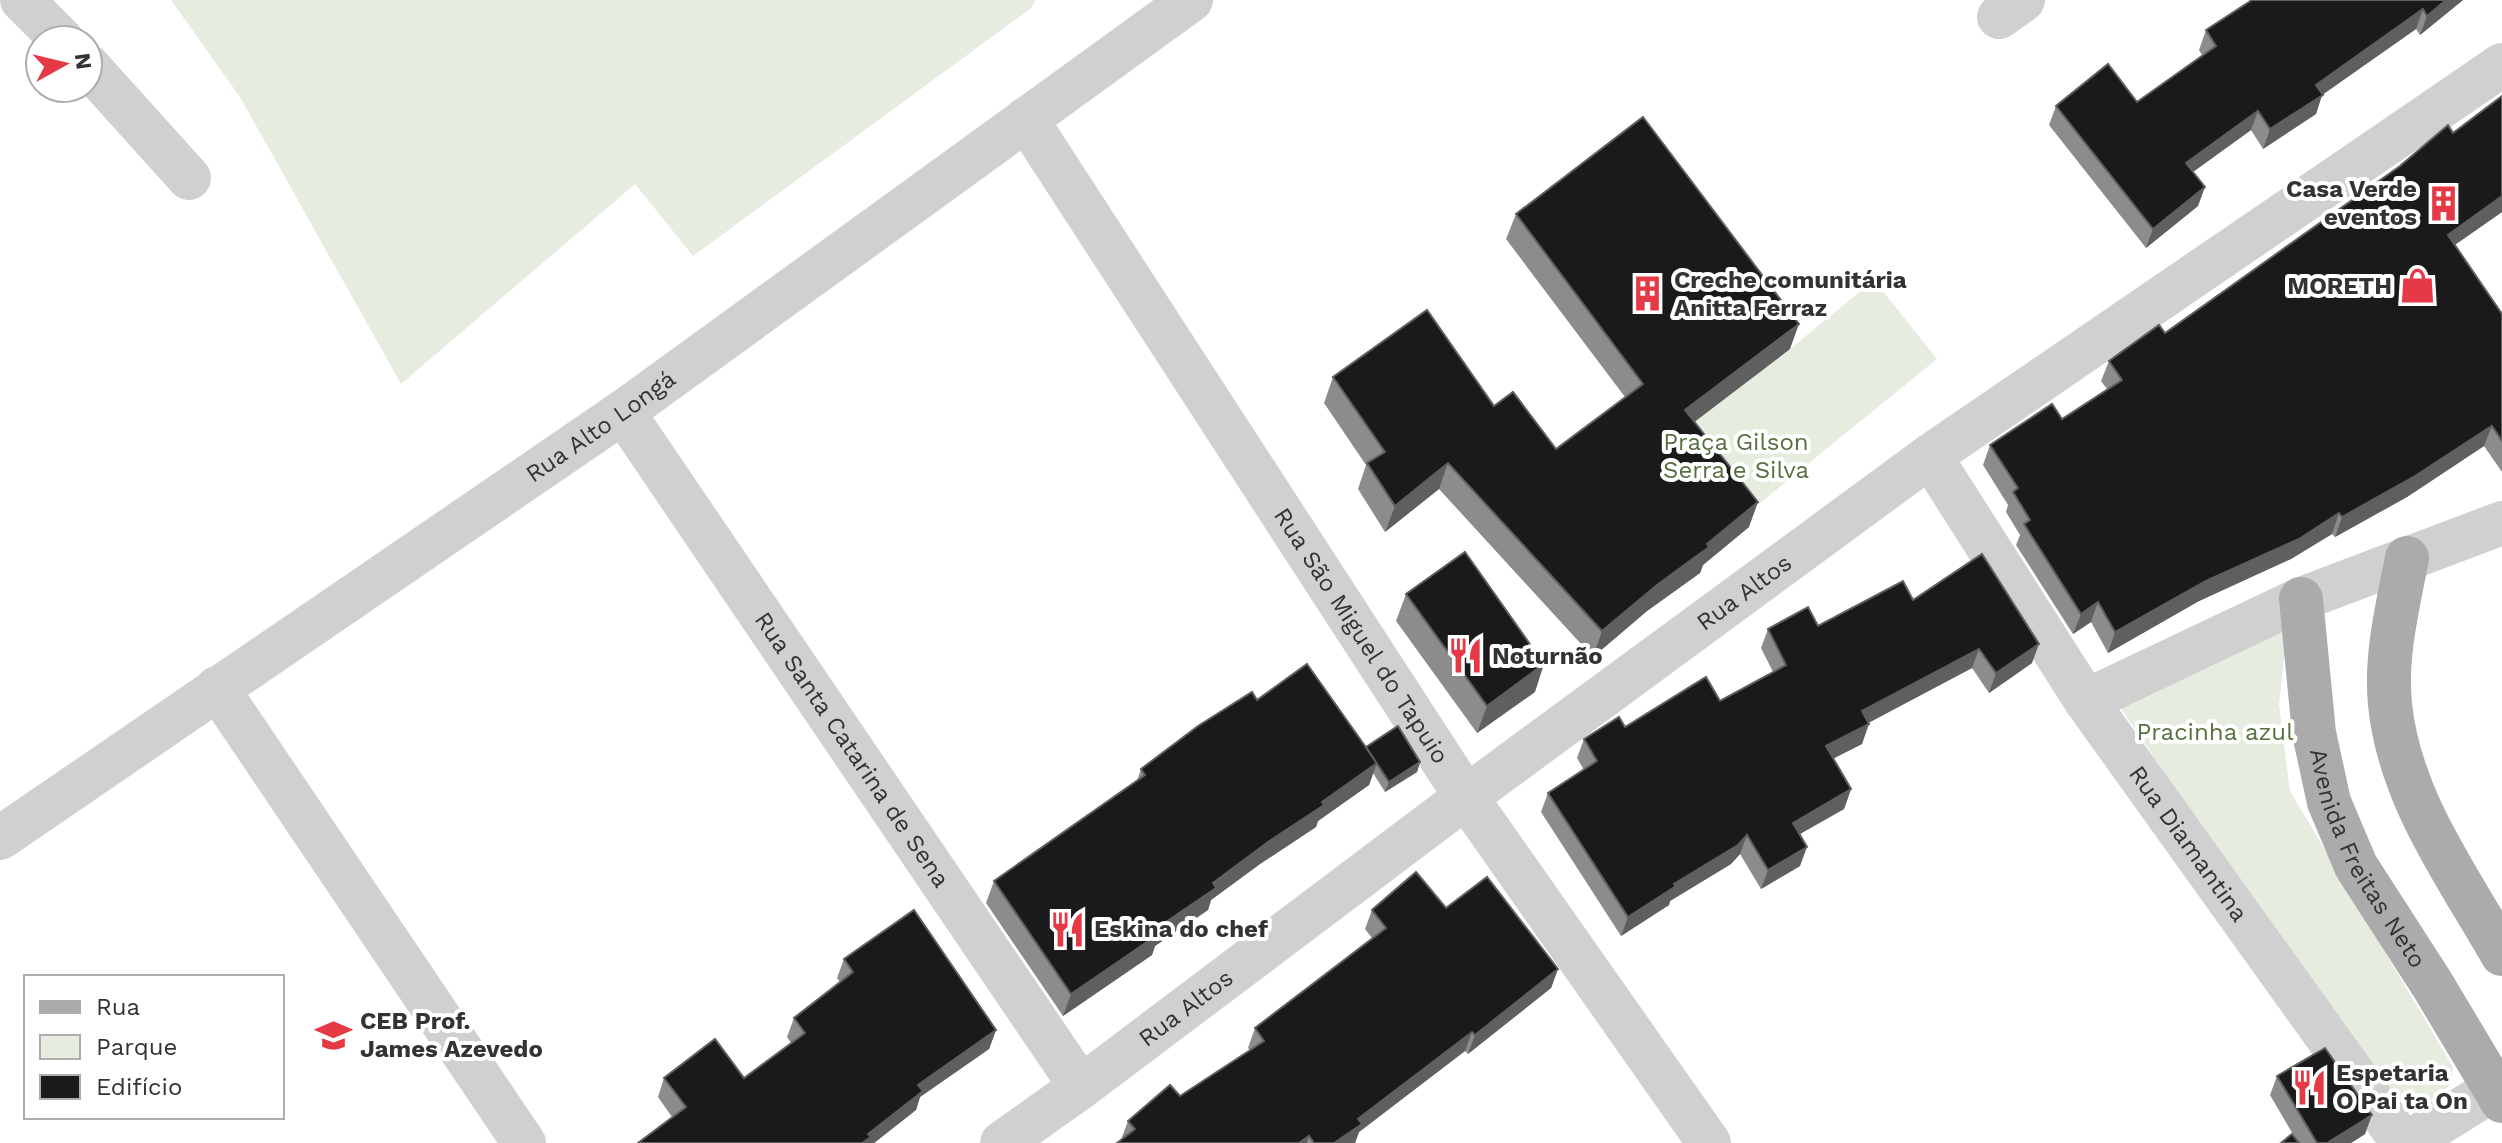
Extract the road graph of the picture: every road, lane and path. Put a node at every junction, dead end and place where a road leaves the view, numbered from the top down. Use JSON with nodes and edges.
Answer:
{"nodes":[{"id":1,"x":22,"y":0,"type":"edge"},
{"id":2,"x":1191,"y":0,"type":"edge"},
{"id":3,"x":46,"y":24,"type":"edge"},
{"id":4,"x":2502,"y":65,"type":"edge"},
{"id":5,"x":104,"y":84,"type":"edge"},
{"id":6,"x":1026,"y":119,"type":"junction"},
{"id":7,"x":189,"y":178,"type":"dead end"},
{"id":8,"x":623,"y":412,"type":"junction"},
{"id":9,"x":1930,"y":456,"type":"junction"},
{"id":10,"x":2502,"y":523,"type":"edge"},
{"id":11,"x":2407,"y":558,"type":"junction"},
{"id":12,"x":2301,"y":599,"type":"junction"},
{"id":13,"x":217,"y":688,"type":"junction"},
{"id":14,"x":2086,"y":701,"type":"junction"},
{"id":15,"x":1466,"y":797,"type":"junction"},
{"id":16,"x":0,"y":838,"type":"edge"},
{"id":17,"x":2502,"y":954,"type":"edge"},
{"id":18,"x":1081,"y":1087,"type":"junction"},
{"id":19,"x":2500,"y":1092,"type":"edge"},
{"id":20,"x":524,"y":1143,"type":"edge"},
{"id":21,"x":1002,"y":1143,"type":"edge"},
{"id":22,"x":1709,"y":1143,"type":"edge"},
{"id":23,"x":2405,"y":1143,"type":"edge"}],
"edges":[{"from":1,"to":3,"type":"street"},
{"from":2,"to":6,"type":"street","name":"Rua Alto Longá"},
{"from":4,"to":9,"type":"street","name":"Rua Altos"},
{"from":5,"to":7,"type":"street"},
{"from":6,"to":8,"type":"street","name":"Rua Alto Longá"},
{"from":6,"to":15,"type":"street","name":"Rua São Miguel do Tapuio"},
{"from":8,"to":13,"type":"street","name":"Rua Alto Longá"},
{"from":8,"to":18,"type":"street","name":"Rua Santa Catarina de Sena"},
{"from":9,"to":14,"type":"street","name":"Rua Diamantina"},
{"from":9,"to":15,"type":"street","name":"Rua Altos"},
{"from":10,"to":11,"type":"street"},
{"from":11,"to":12,"type":"street"},
{"from":11,"to":17,"type":"main road"},
{"from":12,"to":14,"type":"street"},
{"from":12,"to":19,"type":"main road","name":"Avenida Freitas Neto"},
{"from":13,"to":16,"type":"street","name":"Rua Alto Longá"},
{"from":13,"to":20,"type":"street"},
{"from":14,"to":23,"type":"street","name":"Rua Diamantina"},
{"from":15,"to":18,"type":"street","name":"Rua Altos"},
{"from":15,"to":22,"type":"street","name":"Rua São Miguel do Tapuio"},
{"from":18,"to":21,"type":"street","name":"Rua Altos"},
{"from":19,"to":23,"type":"street"}]}
